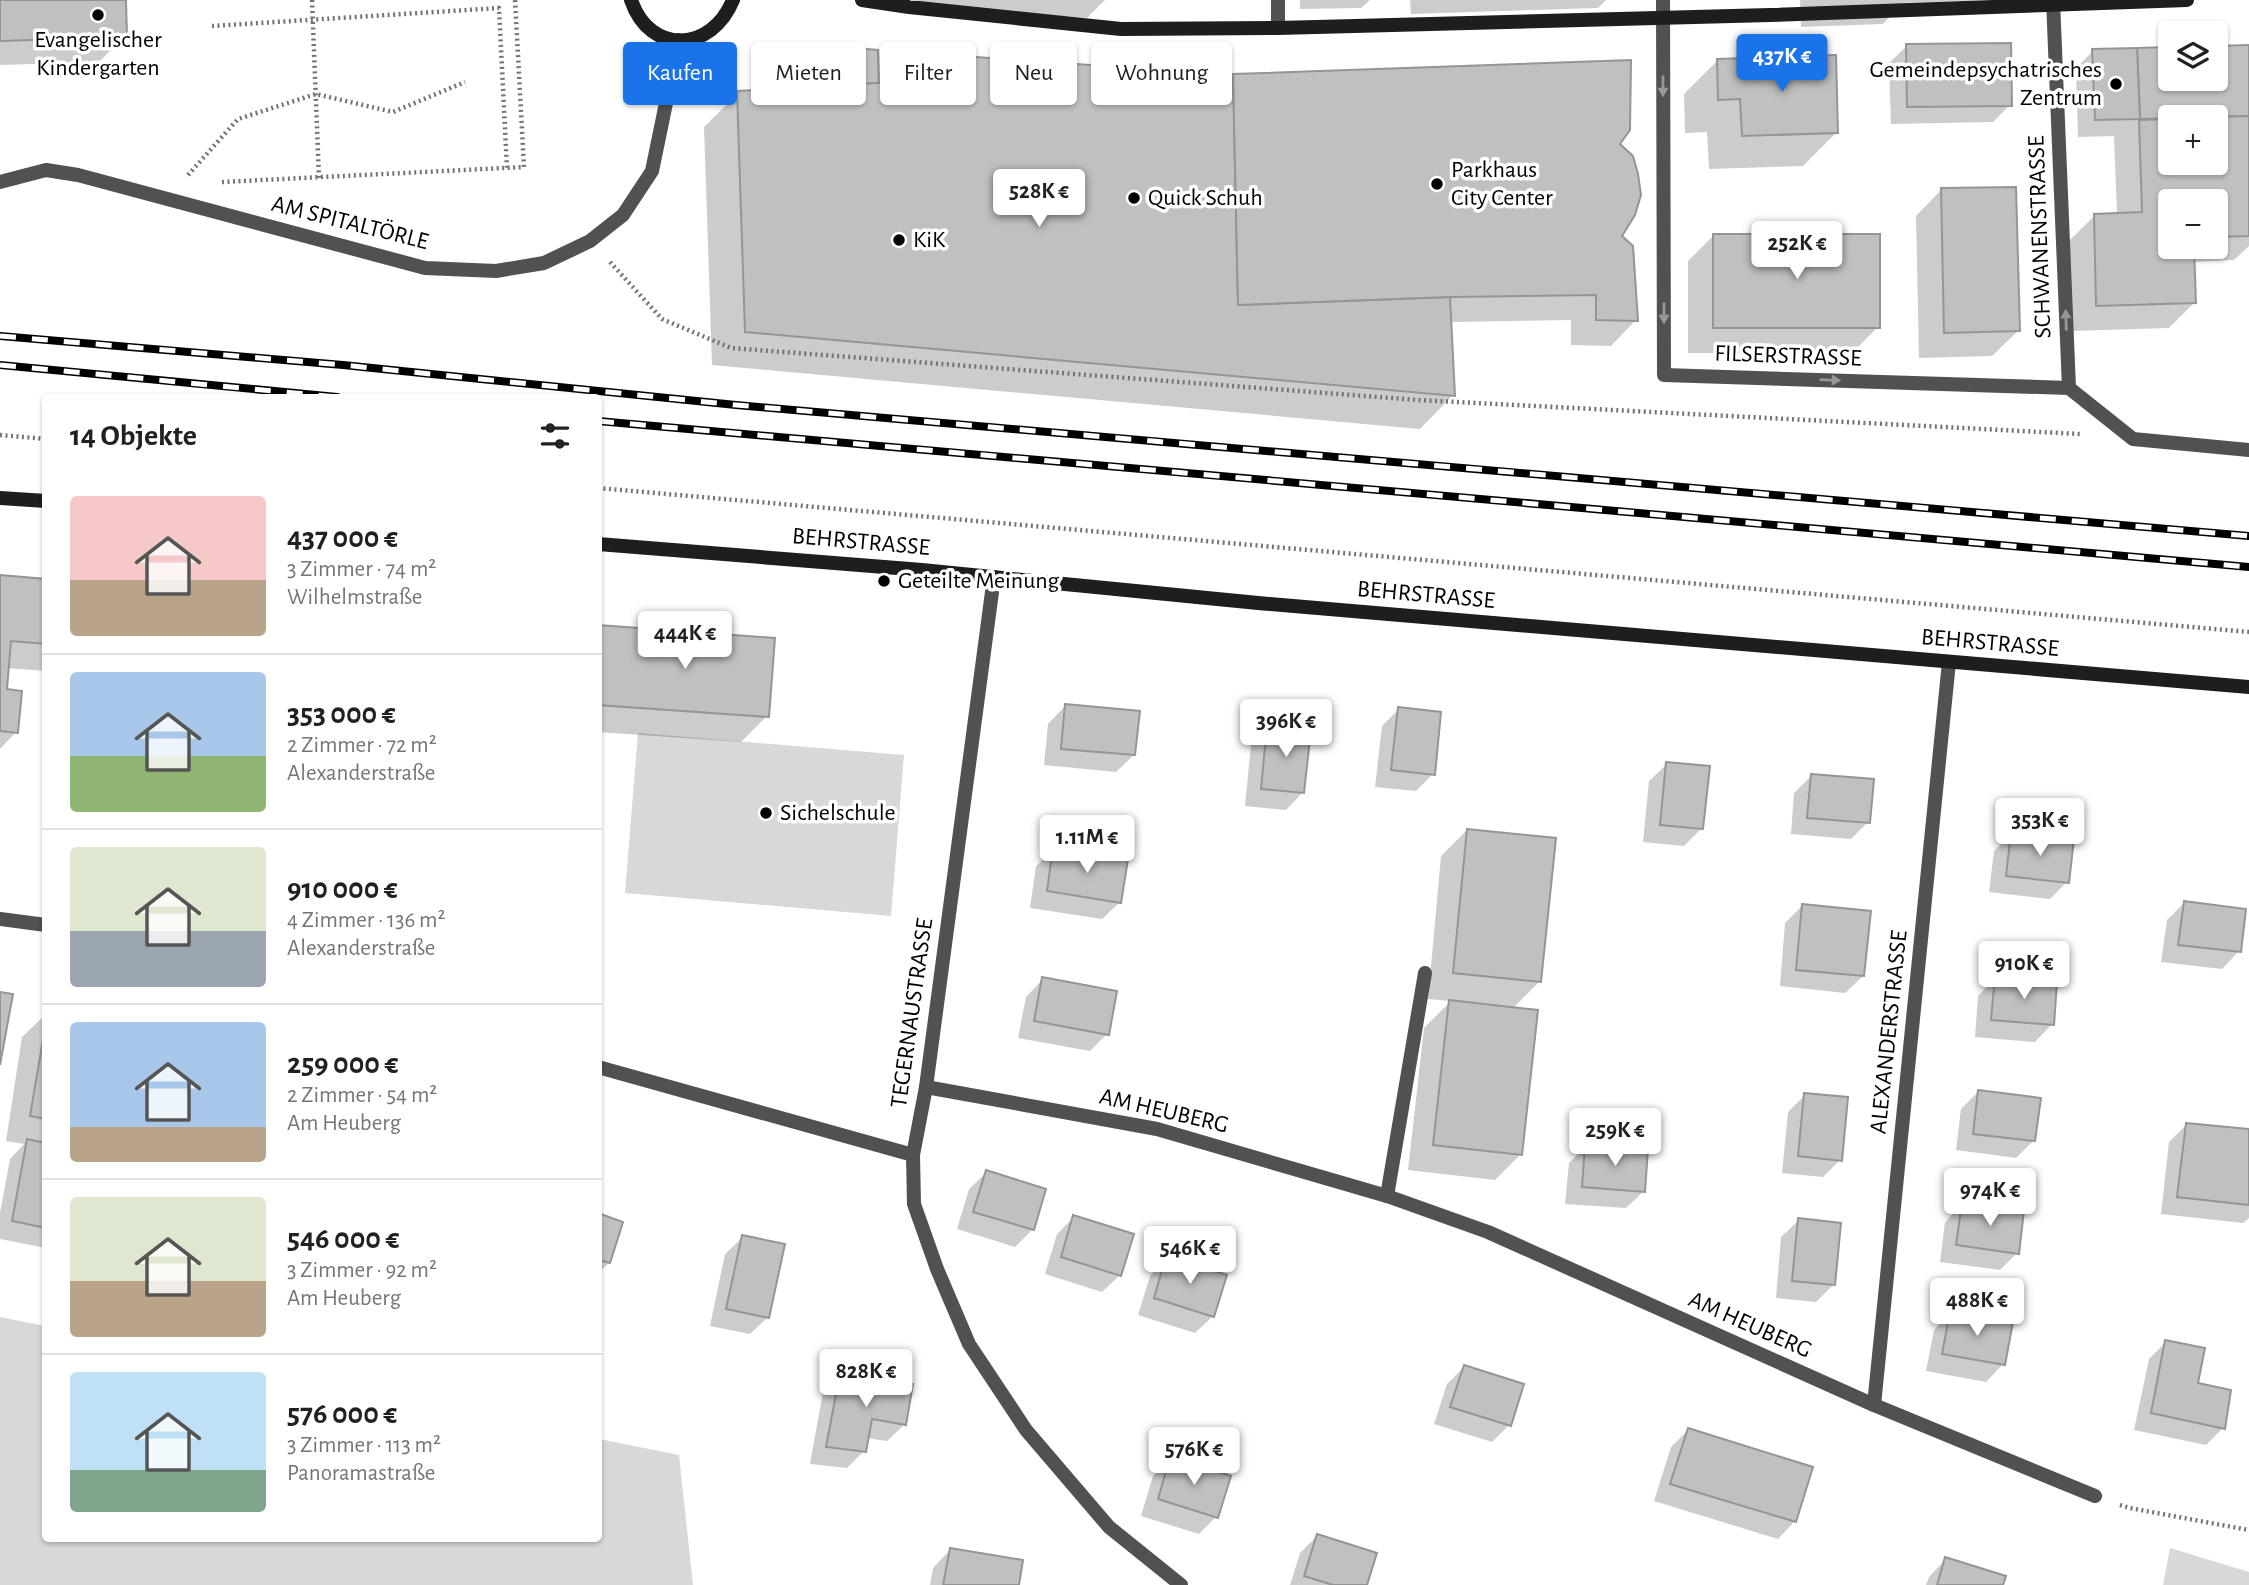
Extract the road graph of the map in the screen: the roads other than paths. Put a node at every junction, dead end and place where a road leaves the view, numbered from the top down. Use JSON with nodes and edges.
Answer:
{"nodes":[{"id":1,"x":631,"y":0,"type":"edge"},
{"id":2,"x":733,"y":0,"type":"edge"},
{"id":3,"x":862,"y":0,"type":"edge"},
{"id":4,"x":1278,"y":0,"type":"edge"},
{"id":5,"x":1663,"y":0,"type":"edge"},
{"id":6,"x":2187,"y":0,"type":"edge"},
{"id":7,"x":2053,"y":3,"type":"edge"},
{"id":8,"x":1663,"y":17,"type":"junction"},
{"id":9,"x":1278,"y":28,"type":"junction"},
{"id":10,"x":679,"y":40,"type":"junction"},
{"id":11,"x":0,"y":182,"type":"edge"},
{"id":12,"x":2069,"y":388,"type":"junction"},
{"id":13,"x":2249,"y":450,"type":"edge"},
{"id":14,"x":0,"y":498,"type":"edge"},
{"id":15,"x":42,"y":502,"type":"edge"},
{"id":16,"x":602,"y":544,"type":"edge"},
{"id":17,"x":994,"y":577,"type":"junction"},
{"id":18,"x":1949,"y":663,"type":"junction"},
{"id":19,"x":2249,"y":687,"type":"edge"},
{"id":20,"x":0,"y":919,"type":"edge"},
{"id":21,"x":42,"y":924,"type":"edge"},
{"id":22,"x":1425,"y":973,"type":"dead end"},
{"id":23,"x":602,"y":1068,"type":"edge"},
{"id":24,"x":926,"y":1087,"type":"junction"},
{"id":25,"x":914,"y":1154,"type":"junction"},
{"id":26,"x":1387,"y":1196,"type":"junction"},
{"id":27,"x":1874,"y":1405,"type":"junction"},
{"id":28,"x":2095,"y":1496,"type":"road end"},
{"id":29,"x":1181,"y":1585,"type":"edge"}],
"edges":[{"from":1,"to":10,"type":"street"},
{"from":2,"to":10,"type":"street"},
{"from":3,"to":9,"type":"street"},
{"from":4,"to":9,"type":"street"},
{"from":5,"to":8,"type":"street"},
{"from":6,"to":7,"type":"street"},
{"from":7,"to":8,"type":"street"},
{"from":12,"to":7,"type":"street","name":"SCHWANENSTRASSE","one_way":true},
{"from":8,"to":9,"type":"street"},
{"from":8,"to":12,"type":"street","name":"FILSERSTRASSE","one_way":true},
{"from":10,"to":11,"type":"street","name":"AM SPITALTÖRLE"},
{"from":12,"to":13,"type":"street"},
{"from":14,"to":15,"type":"street"},
{"from":16,"to":17,"type":"street","name":"BEHRSTRASSE"},
{"from":17,"to":18,"type":"street","name":"BEHRSTRASSE"},
{"from":17,"to":24,"type":"street","name":"TEGERNAUSTRASSE"},
{"from":18,"to":19,"type":"street","name":"BEHRSTRASSE"},
{"from":18,"to":27,"type":"street","name":"ALEXANDERSTRASSE"},
{"from":20,"to":21,"type":"street"},
{"from":22,"to":26,"type":"street"},
{"from":23,"to":25,"type":"street"},
{"from":24,"to":25,"type":"street","name":"TEGERNAUSTRASSE"},
{"from":24,"to":26,"type":"street","name":"AM HEUBERG"},
{"from":25,"to":29,"type":"street","name":"TEGERNAUSTRASSE"},
{"from":26,"to":27,"type":"street","name":"AM HEUBERG"},
{"from":27,"to":28,"type":"street","name":"AM HEUBERG"}]}
